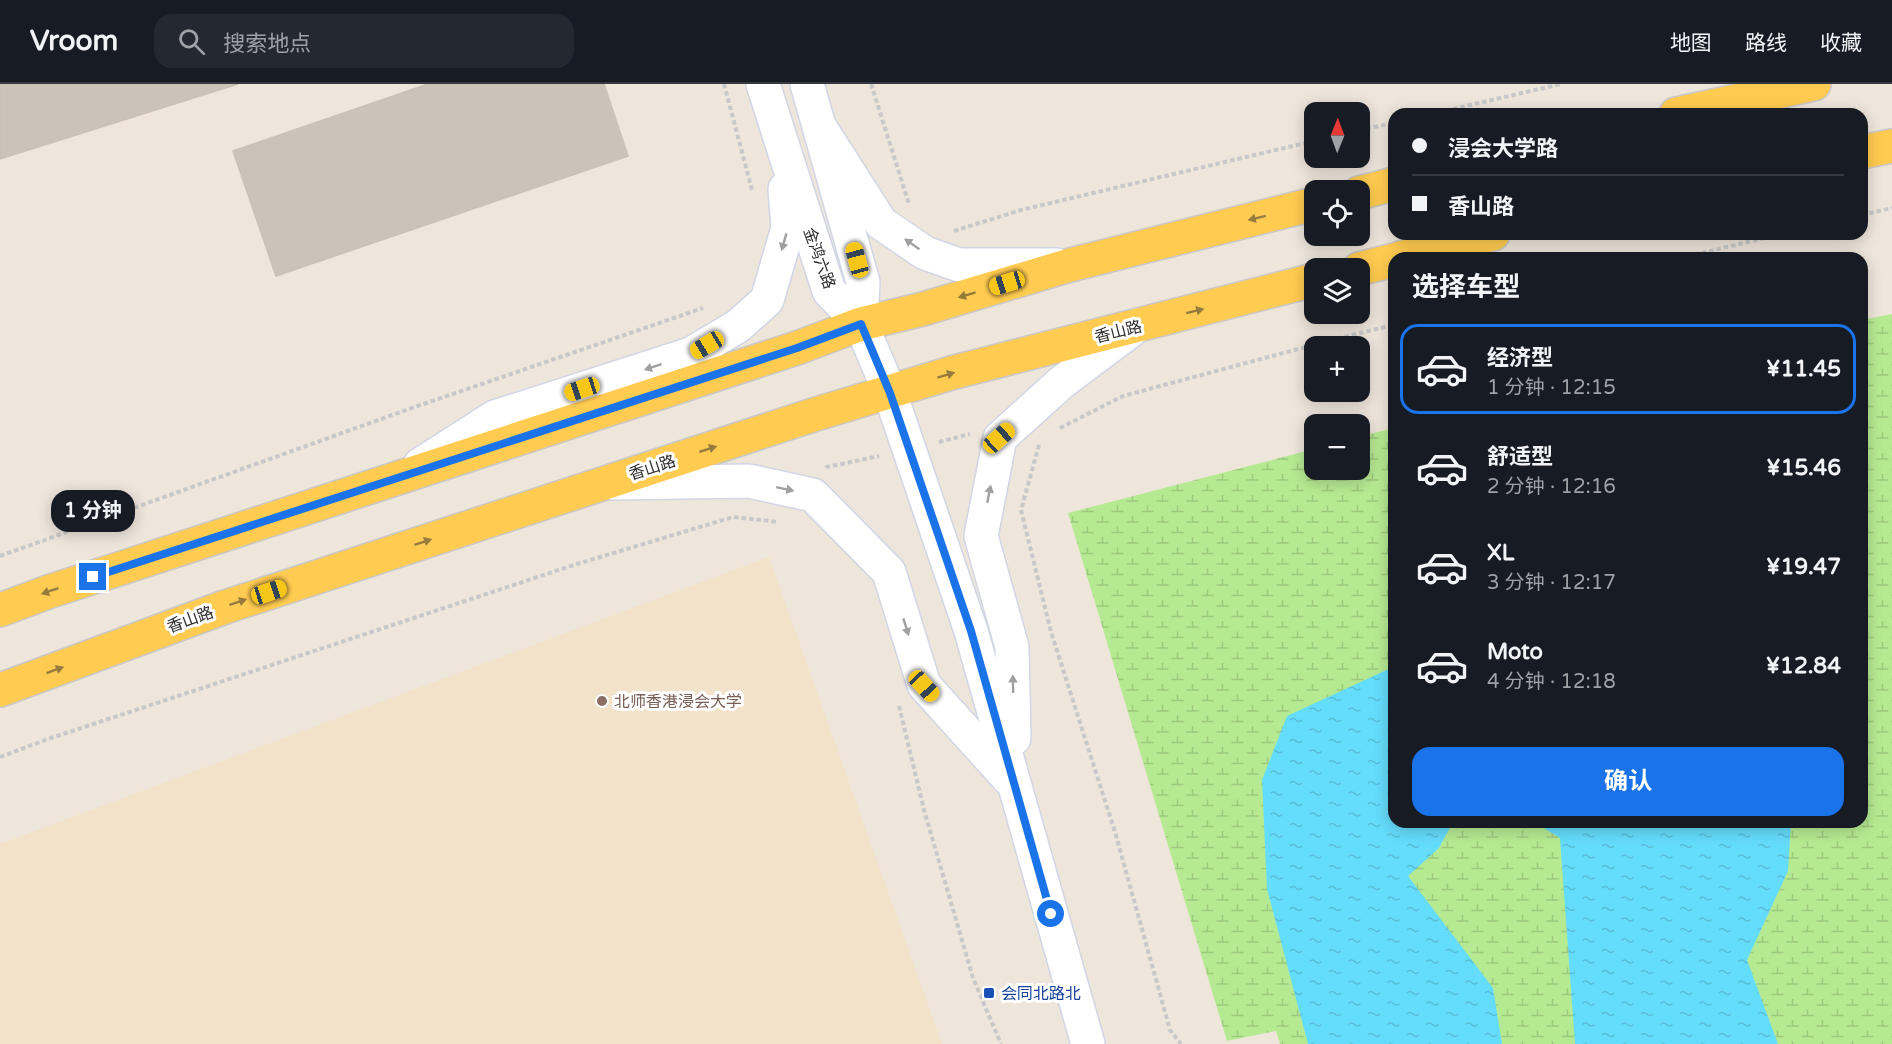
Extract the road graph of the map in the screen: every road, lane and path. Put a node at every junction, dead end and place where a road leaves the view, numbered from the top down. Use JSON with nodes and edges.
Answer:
{"nodes":[{"id":1,"x":724,"y":84,"type":"edge"},
{"id":2,"x":763,"y":84,"type":"edge"},
{"id":3,"x":807,"y":84,"type":"edge"},
{"id":4,"x":871,"y":84,"type":"edge"},
{"id":5,"x":1561,"y":84,"type":"edge"},
{"id":6,"x":1814,"y":84,"type":"edge"},
{"id":7,"x":1457,"y":108,"type":"edge"},
{"id":8,"x":1704,"y":108,"type":"edge"},
{"id":9,"x":1388,"y":124,"type":"edge"},
{"id":10,"x":1370,"y":128,"type":"edge"},
{"id":11,"x":821,"y":129,"type":"junction"},
{"id":12,"x":781,"y":142,"type":"junction"},
{"id":13,"x":1304,"y":143,"type":"edge"},
{"id":14,"x":1892,"y":146,"type":"edge"},
{"id":15,"x":1868,"y":151,"type":"edge"},
{"id":16,"x":1388,"y":186,"type":"edge"},
{"id":17,"x":1370,"y":190,"type":"edge"},
{"id":18,"x":754,"y":198,"type":"dead end"},
{"id":19,"x":1304,"y":206,"type":"edge"},
{"id":20,"x":1892,"y":208,"type":"edge"},
{"id":21,"x":917,"y":211,"type":"dead end"},
{"id":22,"x":1868,"y":214,"type":"edge"},
{"id":23,"x":1470,"y":240,"type":"edge"},
{"id":24,"x":1756,"y":240,"type":"edge"},
{"id":25,"x":1423,"y":252,"type":"edge"},
{"id":26,"x":1706,"y":252,"type":"edge"},
{"id":27,"x":925,"y":253,"type":"junction"},
{"id":28,"x":1388,"y":261,"type":"edge"},
{"id":29,"x":1070,"y":265,"type":"junction"},
{"id":30,"x":1370,"y":265,"type":"edge"},
{"id":31,"x":1304,"y":283,"type":"edge"},
{"id":32,"x":707,"y":307,"type":"dead end"},
{"id":33,"x":861,"y":324,"type":"junction"},
{"id":34,"x":1138,"y":325,"type":"junction"},
{"id":35,"x":1388,"y":326,"type":"edge"},
{"id":36,"x":890,"y":393,"type":"junction"},
{"id":37,"x":1051,"y":432,"type":"dead end"},
{"id":38,"x":999,"y":438,"type":"junction"},
{"id":39,"x":1041,"y":438,"type":"dead end"},
{"id":40,"x":1038,"y":449,"type":"junction"},
{"id":41,"x":908,"y":450,"type":"junction"},
{"id":42,"x":405,"y":476,"type":"junction"},
{"id":43,"x":601,"y":484,"type":"junction"},
{"id":44,"x":813,"y":495,"type":"junction"},
{"id":45,"x":788,"y":523,"type":"dead end"},
{"id":46,"x":0,"y":556,"type":"edge"},
{"id":47,"x":0,"y":610,"type":"edge"},
{"id":48,"x":0,"y":690,"type":"edge"},
{"id":49,"x":897,"y":699,"type":"dead end"},
{"id":50,"x":0,"y":758,"type":"edge"},
{"id":51,"x":1014,"y":784,"type":"junction"},
{"id":52,"x":1001,"y":1044,"type":"edge"},
{"id":53,"x":1088,"y":1044,"type":"edge"},
{"id":54,"x":1181,"y":1044,"type":"edge"}],
"edges":[{"from":1,"to":18,"type":"path"},
{"from":2,"to":12,"type":"street","name":"金鸿六路"},
{"from":3,"to":11,"type":"street","name":"金鸿六路"},
{"from":4,"to":21,"type":"path"},
{"from":5,"to":7,"type":"path"},
{"from":6,"to":8,"type":"main road"},
{"from":9,"to":10,"type":"path"},
{"from":27,"to":11,"type":"street","one_way":true},
{"from":11,"to":33,"type":"street","name":"金鸿六路"},
{"from":12,"to":33,"type":"street","name":"金鸿六路"},
{"from":12,"to":42,"type":"street","one_way":true},
{"from":13,"to":27,"type":"path"},
{"from":14,"to":15,"type":"main road"},
{"from":16,"to":17,"type":"main road"},
{"from":19,"to":29,"type":"main road","one_way":true},
{"from":20,"to":22,"type":"path"},
{"from":23,"to":25,"type":"main road"},
{"from":24,"to":26,"type":"path"},
{"from":27,"to":29,"type":"street"},
{"from":28,"to":30,"type":"main road"},
{"from":29,"to":33,"type":"main road","one_way":true},
{"from":34,"to":31,"type":"main road","name":"香山路","one_way":true},
{"from":32,"to":46,"type":"path"},
{"from":33,"to":36,"type":"street"},
{"from":33,"to":42,"type":"main road"},
{"from":36,"to":34,"type":"main road","name":"香山路","one_way":true},
{"from":34,"to":38,"type":"street"},
{"from":35,"to":37,"type":"path"},
{"from":36,"to":41,"type":"street"},
{"from":43,"to":36,"type":"main road","name":"香山路","one_way":true},
{"from":38,"to":40,"type":"path"},
{"from":38,"to":41,"type":"path"},
{"from":51,"to":38,"type":"street","one_way":true},
{"from":39,"to":40,"type":"path"},
{"from":40,"to":54,"type":"path"},
{"from":41,"to":44,"type":"path"},
{"from":41,"to":51,"type":"street"},
{"from":42,"to":47,"type":"main road","one_way":true},
{"from":43,"to":44,"type":"street","one_way":true},
{"from":48,"to":43,"type":"main road","name":"香山路","one_way":true},
{"from":44,"to":51,"type":"street","one_way":true},
{"from":45,"to":50,"type":"path"},
{"from":49,"to":52,"type":"path"},
{"from":51,"to":53,"type":"street"}]}
